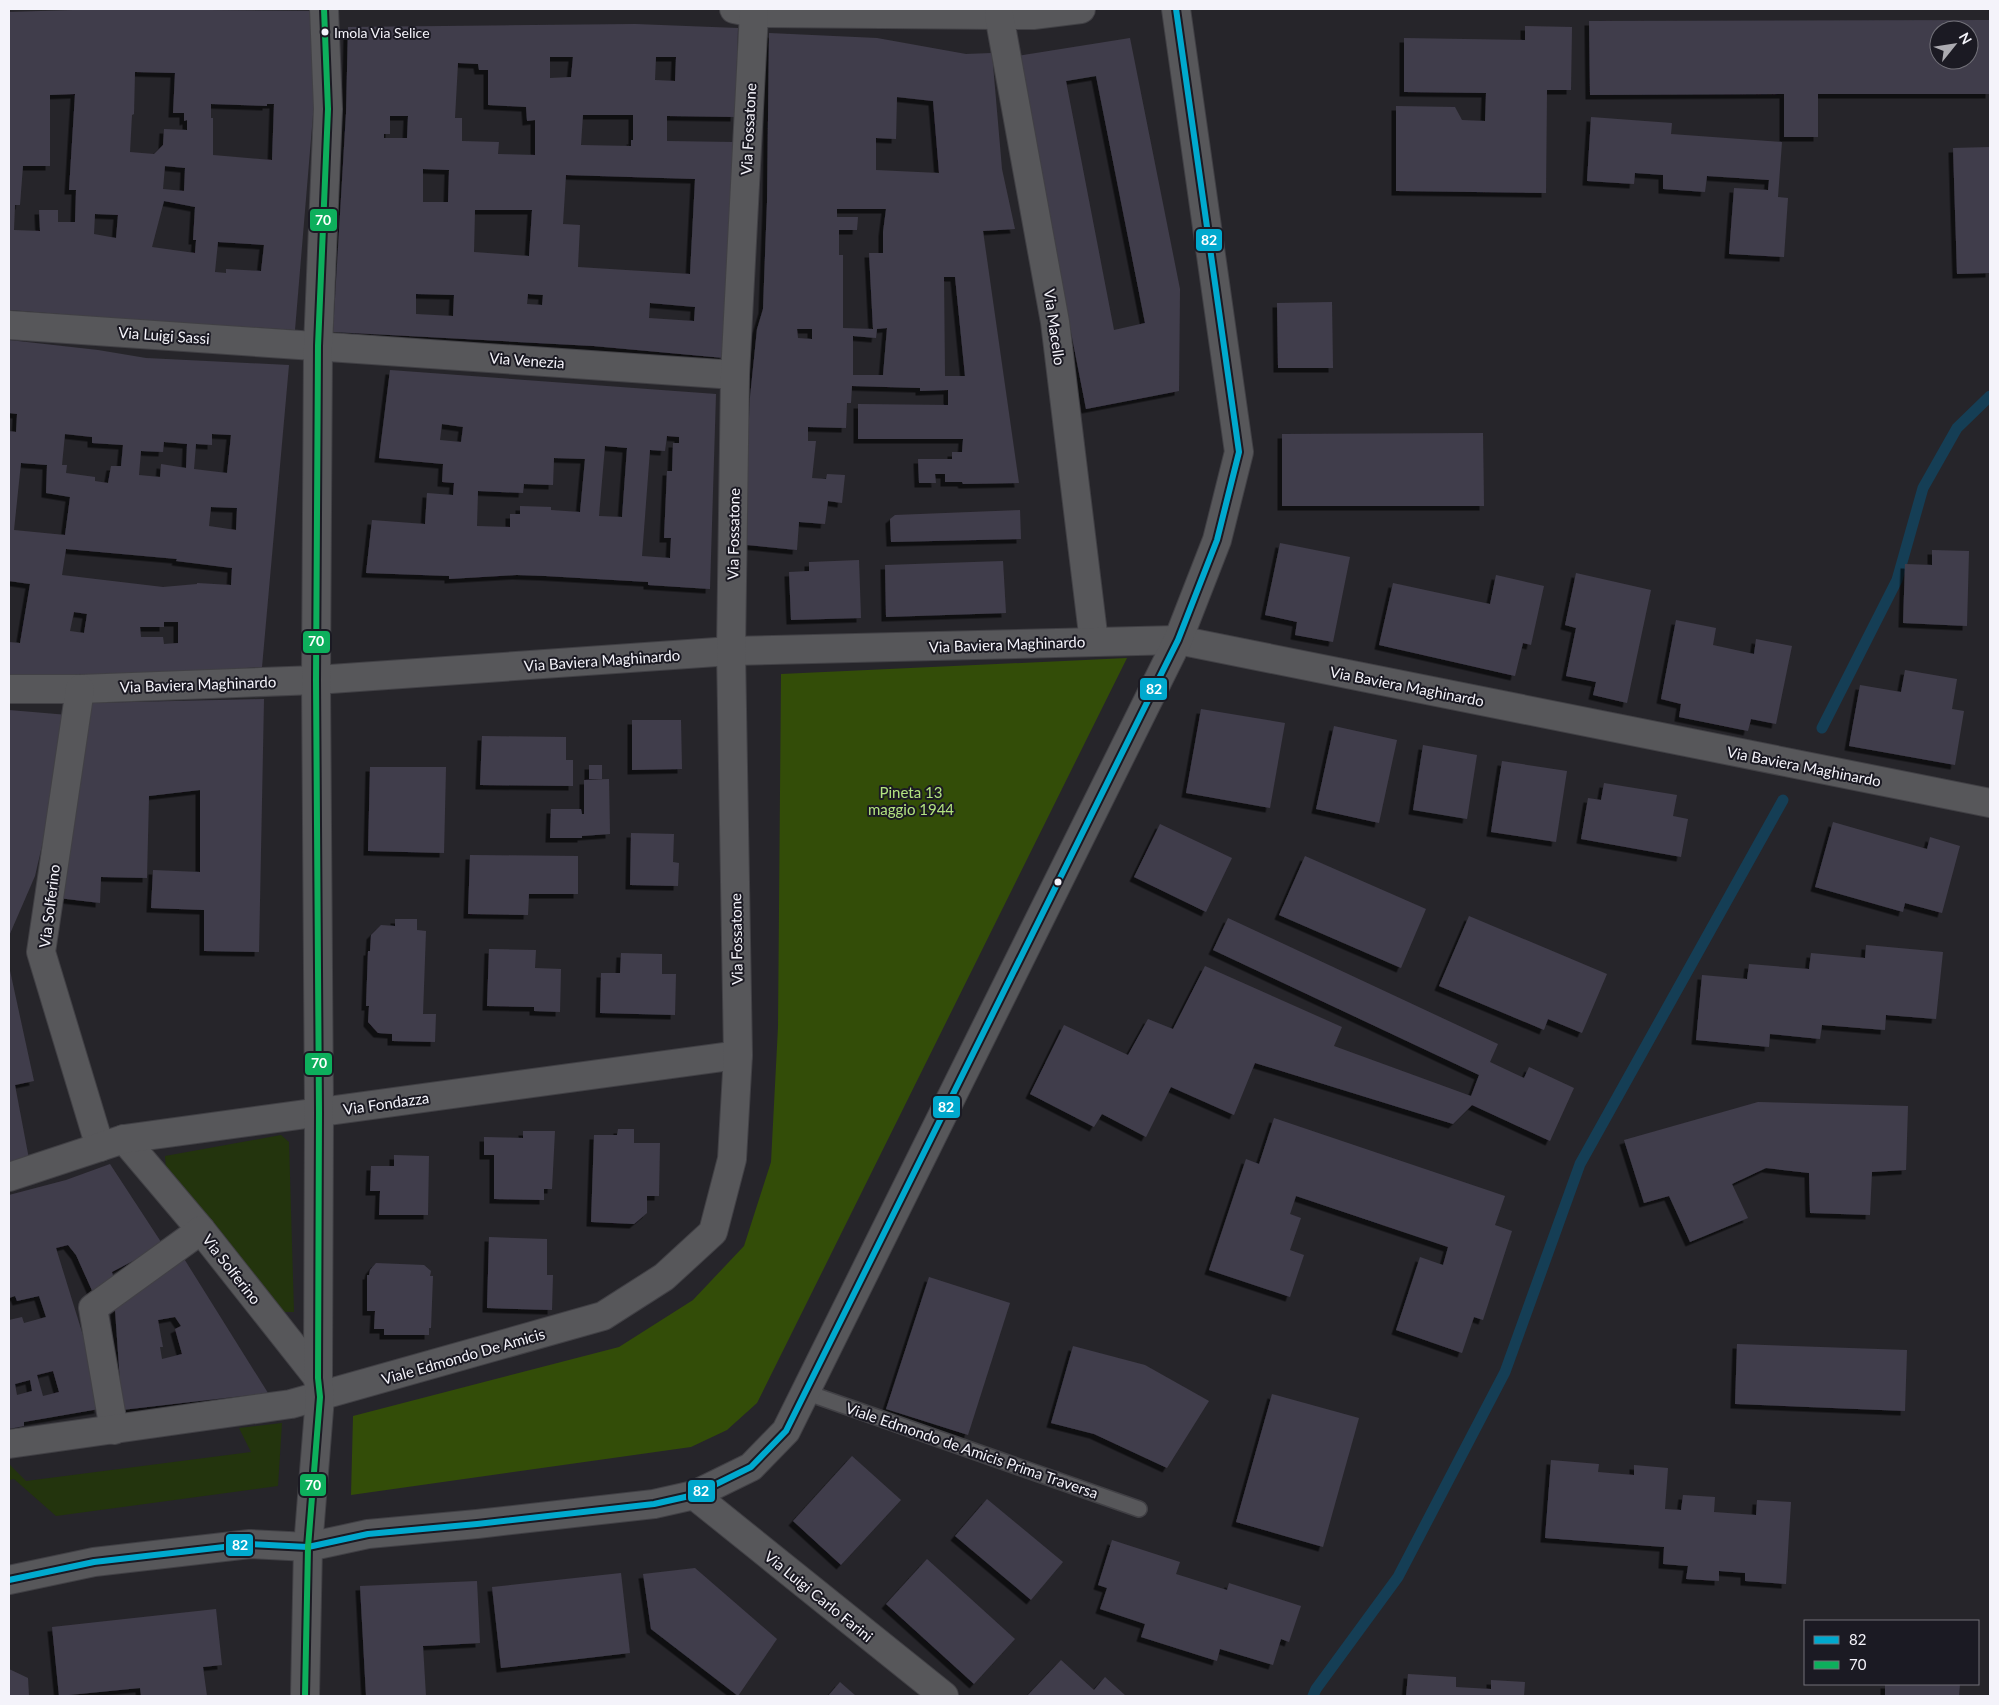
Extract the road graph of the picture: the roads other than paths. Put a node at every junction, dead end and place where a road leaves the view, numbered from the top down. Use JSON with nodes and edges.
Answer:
{"nodes":[{"id":1,"x":324,"y":9,"type":"edge"},
{"id":2,"x":1081,"y":9,"type":"edge"},
{"id":3,"x":1176,"y":9,"type":"edge"},
{"id":4,"x":744,"y":11,"type":"edge"},
{"id":5,"x":1032,"y":12,"type":"edge"},
{"id":6,"x":999,"y":15,"type":"junction"},
{"id":7,"x":9,"y":325,"type":"edge"},
{"id":8,"x":318,"y":346,"type":"junction"},
{"id":9,"x":735,"y":375,"type":"junction"},
{"id":10,"x":1178,"y":640,"type":"junction"},
{"id":11,"x":1094,"y":642,"type":"junction"},
{"id":12,"x":730,"y":651,"type":"junction"},
{"id":13,"x":316,"y":680,"type":"junction"},
{"id":14,"x":9,"y":689,"type":"edge"},
{"id":15,"x":80,"y":689,"type":"junction"},
{"id":16,"x":1990,"y":803,"type":"edge"},
{"id":17,"x":738,"y":1055,"type":"junction"},
{"id":18,"x":319,"y":1112,"type":"junction"},
{"id":19,"x":112,"y":1143,"type":"junction"},
{"id":20,"x":9,"y":1177,"type":"edge"},
{"id":21,"x":202,"y":1230,"type":"junction"},
{"id":22,"x":319,"y":1387,"type":"junction"},
{"id":23,"x":805,"y":1392,"type":"junction"},
{"id":24,"x":114,"y":1430,"type":"junction"},
{"id":25,"x":9,"y":1444,"type":"edge"},
{"id":26,"x":694,"y":1495,"type":"junction"},
{"id":27,"x":1139,"y":1509,"type":"dead end"},
{"id":28,"x":308,"y":1547,"type":"junction"},
{"id":29,"x":9,"y":1580,"type":"edge"},
{"id":30,"x":305,"y":1696,"type":"edge"},
{"id":31,"x":944,"y":1696,"type":"edge"}],
"edges":[{"from":1,"to":8,"type":"street"},
{"from":2,"to":5,"type":"street"},
{"from":3,"to":10,"type":"street"},
{"from":4,"to":6,"type":"street"},
{"from":4,"to":9,"type":"street","name":"Via Fossatone"},
{"from":5,"to":6,"type":"street"},
{"from":6,"to":11,"type":"street","name":"Via Macello"},
{"from":7,"to":8,"type":"street","name":"Via Luigi Sassi"},
{"from":8,"to":9,"type":"street","name":"Via Venezia"},
{"from":8,"to":13,"type":"street"},
{"from":9,"to":12,"type":"street","name":"Via Fossatone"},
{"from":10,"to":11,"type":"street","name":"Via Baviera Maghinardo"},
{"from":10,"to":16,"type":"street","name":"Via Baviera Maghinardo"},
{"from":10,"to":23,"type":"street"},
{"from":11,"to":12,"type":"street","name":"Via Baviera Maghinardo"},
{"from":12,"to":13,"type":"street","name":"Via Baviera Maghinardo"},
{"from":12,"to":17,"type":"street","name":"Via Fossatone"},
{"from":13,"to":15,"type":"street","name":"Via Baviera Maghinardo"},
{"from":13,"to":18,"type":"street"},
{"from":14,"to":15,"type":"street","name":"Via Baviera Maghinardo"},
{"from":15,"to":19,"type":"street","name":"Via Solferino"},
{"from":17,"to":18,"type":"street","name":"Via Fondazza"},
{"from":17,"to":22,"type":"street","name":"Viale Edmondo De Amicis"},
{"from":18,"to":19,"type":"street","name":"Via Fondazza"},
{"from":18,"to":22,"type":"street"},
{"from":19,"to":20,"type":"street","name":"Via Fondazza"},
{"from":19,"to":21,"type":"street","name":"Via Solferino"},
{"from":21,"to":22,"type":"street","name":"Via Solferino"},
{"from":21,"to":24,"type":"street"},
{"from":22,"to":24,"type":"street","name":"Viale Edmondo De Amicis"},
{"from":22,"to":28,"type":"street"},
{"from":23,"to":26,"type":"street"},
{"from":23,"to":27,"type":"lane","name":"Viale Edmondo de Amicis Prima Traversa"},
{"from":24,"to":25,"type":"street","name":"Viale Edmondo De Amicis"},
{"from":26,"to":28,"type":"street"},
{"from":26,"to":31,"type":"street","name":"Via Luigi Carlo Farini"},
{"from":28,"to":29,"type":"street"},
{"from":28,"to":30,"type":"street"}]}
